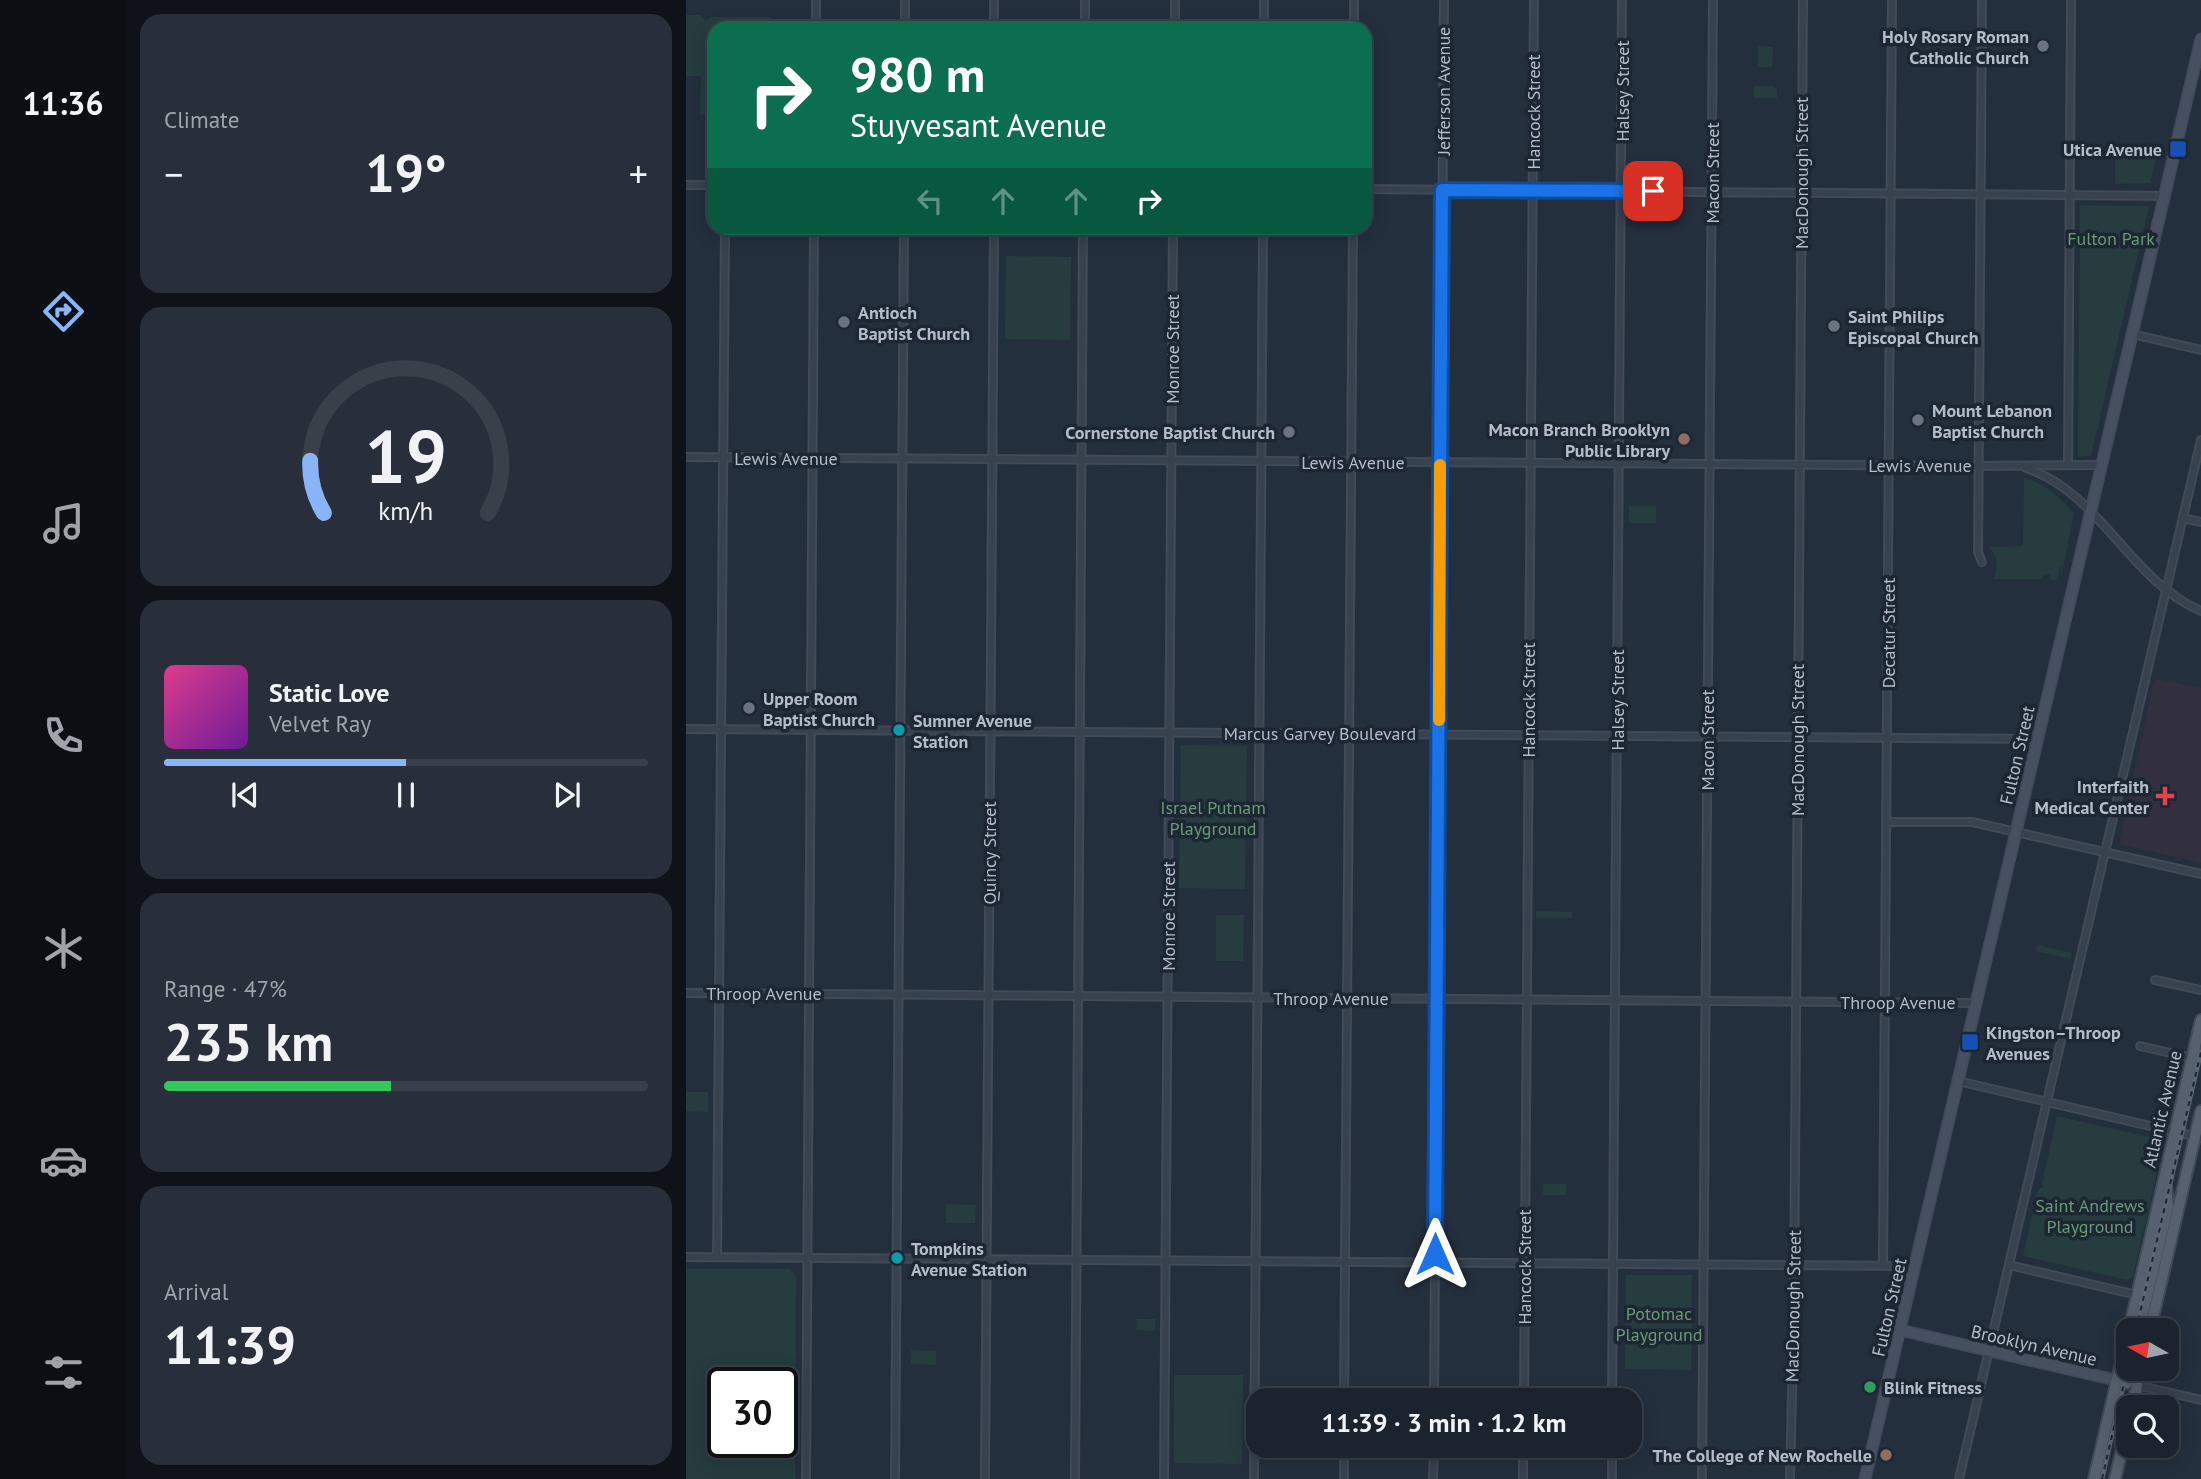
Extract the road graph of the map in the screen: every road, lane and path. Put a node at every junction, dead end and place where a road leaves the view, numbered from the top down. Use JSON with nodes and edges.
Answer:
{"nodes":[{"id":1,"x":816,"y":0,"type":"edge"},
{"id":2,"x":905,"y":0,"type":"edge"},
{"id":3,"x":994,"y":0,"type":"edge"},
{"id":4,"x":1085,"y":0,"type":"edge"},
{"id":5,"x":1175,"y":0,"type":"edge"},
{"id":6,"x":1264,"y":0,"type":"edge"},
{"id":7,"x":1354,"y":0,"type":"edge"},
{"id":8,"x":1444,"y":0,"type":"edge"},
{"id":9,"x":1534,"y":0,"type":"edge"},
{"id":10,"x":1622,"y":0,"type":"edge"},
{"id":11,"x":1713,"y":0,"type":"edge"},
{"id":12,"x":1802,"y":0,"type":"edge"},
{"id":13,"x":1892,"y":0,"type":"edge"},
{"id":14,"x":1982,"y":0,"type":"edge"},
{"id":15,"x":2071,"y":0,"type":"edge"},
{"id":16,"x":816,"y":21,"type":"edge"},
{"id":17,"x":905,"y":21,"type":"edge"},
{"id":18,"x":994,"y":21,"type":"edge"},
{"id":19,"x":1085,"y":21,"type":"edge"},
{"id":20,"x":1175,"y":21,"type":"edge"},
{"id":21,"x":1264,"y":21,"type":"edge"},
{"id":22,"x":1354,"y":21,"type":"edge"},
{"id":23,"x":2201,"y":38,"type":"edge"},
{"id":24,"x":686,"y":185,"type":"edge"},
{"id":25,"x":707,"y":185,"type":"edge"},
{"id":26,"x":1372,"y":189,"type":"edge"},
{"id":27,"x":1442,"y":190,"type":"junction"},
{"id":28,"x":1532,"y":191,"type":"junction"},
{"id":29,"x":1621,"y":191,"type":"junction"},
{"id":30,"x":1712,"y":192,"type":"junction"},
{"id":31,"x":1801,"y":192,"type":"junction"},
{"id":32,"x":1891,"y":193,"type":"junction"},
{"id":33,"x":1980,"y":194,"type":"junction"},
{"id":34,"x":2070,"y":194,"type":"junction"},
{"id":35,"x":2165,"y":196,"type":"junction"},
{"id":36,"x":725,"y":235,"type":"edge"},
{"id":37,"x":814,"y":235,"type":"edge"},
{"id":38,"x":904,"y":235,"type":"edge"},
{"id":39,"x":994,"y":235,"type":"edge"},
{"id":40,"x":1083,"y":235,"type":"edge"},
{"id":41,"x":1173,"y":235,"type":"edge"},
{"id":42,"x":1263,"y":235,"type":"edge"},
{"id":43,"x":1353,"y":235,"type":"edge"},
{"id":44,"x":2132,"y":334,"type":"junction"},
{"id":45,"x":2201,"y":350,"type":"edge"},
{"id":46,"x":2201,"y":440,"type":"edge"},
{"id":47,"x":686,"y":457,"type":"edge"},
{"id":48,"x":723,"y":457,"type":"junction"},
{"id":49,"x":813,"y":458,"type":"junction"},
{"id":50,"x":903,"y":459,"type":"junction"},
{"id":51,"x":992,"y":459,"type":"junction"},
{"id":52,"x":1082,"y":460,"type":"junction"},
{"id":53,"x":1172,"y":460,"type":"junction"},
{"id":54,"x":1261,"y":461,"type":"junction"},
{"id":55,"x":1351,"y":462,"type":"junction"},
{"id":56,"x":1440,"y":462,"type":"junction"},
{"id":57,"x":1530,"y":463,"type":"junction"},
{"id":58,"x":1619,"y":463,"type":"junction"},
{"id":59,"x":1710,"y":464,"type":"junction"},
{"id":60,"x":2068,"y":464,"type":"junction"},
{"id":61,"x":1799,"y":465,"type":"junction"},
{"id":62,"x":1889,"y":465,"type":"junction"},
{"id":63,"x":2101,"y":465,"type":"junction"},
{"id":64,"x":1978,"y":466,"type":"junction"},
{"id":65,"x":2020,"y":466,"type":"junction"},
{"id":66,"x":2090,"y":512,"type":"junction"},
{"id":67,"x":2183,"y":518,"type":"junction"},
{"id":68,"x":2201,"y":522,"type":"edge"},
{"id":69,"x":1982,"y":562,"type":"dead end"},
{"id":70,"x":2166,"y":590,"type":"junction"},
{"id":71,"x":2201,"y":611,"type":"edge"},
{"id":72,"x":686,"y":729,"type":"edge"},
{"id":73,"x":722,"y":730,"type":"junction"},
{"id":74,"x":811,"y":730,"type":"junction"},
{"id":75,"x":900,"y":731,"type":"junction"},
{"id":76,"x":990,"y":731,"type":"junction"},
{"id":77,"x":1080,"y":732,"type":"junction"},
{"id":78,"x":1168,"y":732,"type":"junction"},
{"id":79,"x":1259,"y":733,"type":"junction"},
{"id":80,"x":1349,"y":734,"type":"junction"},
{"id":81,"x":1438,"y":734,"type":"junction"},
{"id":82,"x":1528,"y":735,"type":"junction"},
{"id":83,"x":1617,"y":736,"type":"junction"},
{"id":84,"x":1707,"y":736,"type":"junction"},
{"id":85,"x":1797,"y":736,"type":"junction"},
{"id":86,"x":1887,"y":738,"type":"junction"},
{"id":87,"x":2038,"y":739,"type":"junction"},
{"id":88,"x":1886,"y":822,"type":"junction"},
{"id":89,"x":2016,"y":832,"type":"junction"},
{"id":90,"x":2105,"y":853,"type":"junction"},
{"id":91,"x":2201,"y":874,"type":"edge"},
{"id":92,"x":2155,"y":980,"type":"dead end"},
{"id":93,"x":2201,"y":990,"type":"edge"},
{"id":94,"x":686,"y":993,"type":"edge"},
{"id":95,"x":720,"y":993,"type":"junction"},
{"id":96,"x":809,"y":994,"type":"junction"},
{"id":97,"x":899,"y":994,"type":"junction"},
{"id":98,"x":988,"y":995,"type":"junction"},
{"id":99,"x":1078,"y":996,"type":"junction"},
{"id":100,"x":1168,"y":996,"type":"junction"},
{"id":101,"x":1257,"y":997,"type":"junction"},
{"id":102,"x":1347,"y":998,"type":"junction"},
{"id":103,"x":1437,"y":999,"type":"junction"},
{"id":104,"x":1526,"y":999,"type":"junction"},
{"id":105,"x":1615,"y":1000,"type":"junction"},
{"id":106,"x":1706,"y":1001,"type":"junction"},
{"id":107,"x":1795,"y":1001,"type":"junction"},
{"id":108,"x":1885,"y":1002,"type":"junction"},
{"id":109,"x":1976,"y":1003,"type":"junction"},
{"id":110,"x":2201,"y":1020,"type":"edge"},
{"id":111,"x":2140,"y":1046,"type":"dead end"},
{"id":112,"x":2192,"y":1058,"type":"junction"},
{"id":113,"x":1958,"y":1081,"type":"junction"},
{"id":114,"x":2047,"y":1102,"type":"junction"},
{"id":115,"x":2201,"y":1111,"type":"edge"},
{"id":116,"x":2175,"y":1132,"type":"junction"},
{"id":117,"x":2198,"y":1137,"type":"edge"},
{"id":118,"x":2165,"y":1175,"type":"junction"},
{"id":119,"x":686,"y":1257,"type":"edge"},
{"id":120,"x":717,"y":1257,"type":"junction"},
{"id":121,"x":807,"y":1258,"type":"junction"},
{"id":122,"x":986,"y":1258,"type":"junction"},
{"id":123,"x":897,"y":1259,"type":"junction"},
{"id":124,"x":1076,"y":1260,"type":"junction"},
{"id":125,"x":1166,"y":1261,"type":"junction"},
{"id":126,"x":1255,"y":1261,"type":"junction"},
{"id":127,"x":1345,"y":1262,"type":"junction"},
{"id":128,"x":1435,"y":1262,"type":"junction"},
{"id":129,"x":1524,"y":1263,"type":"junction"},
{"id":130,"x":1614,"y":1264,"type":"junction"},
{"id":131,"x":1703,"y":1264,"type":"junction"},
{"id":132,"x":1793,"y":1264,"type":"junction"},
{"id":133,"x":1883,"y":1265,"type":"junction"},
{"id":134,"x":2009,"y":1265,"type":"junction"},
{"id":135,"x":1915,"y":1266,"type":"junction"},
{"id":136,"x":2137,"y":1295,"type":"junction"},
{"id":137,"x":2131,"y":1318,"type":"edge"},
{"id":138,"x":2142,"y":1318,"type":"edge"},
{"id":139,"x":2153,"y":1318,"type":"edge"},
{"id":140,"x":1900,"y":1330,"type":"junction"},
{"id":141,"x":1989,"y":1351,"type":"junction"},
{"id":142,"x":2127,"y":1383,"type":"junction"},
{"id":143,"x":1344,"y":1388,"type":"edge"},
{"id":144,"x":1434,"y":1388,"type":"edge"},
{"id":145,"x":1524,"y":1388,"type":"edge"},
{"id":146,"x":1612,"y":1388,"type":"edge"},
{"id":147,"x":2130,"y":1395,"type":"edge"},
{"id":148,"x":2201,"y":1400,"type":"edge"},
{"id":149,"x":1344,"y":1458,"type":"edge"},
{"id":150,"x":1434,"y":1458,"type":"edge"},
{"id":151,"x":1523,"y":1458,"type":"edge"},
{"id":152,"x":1612,"y":1458,"type":"edge"},
{"id":153,"x":2120,"y":1458,"type":"edge"},
{"id":154,"x":806,"y":1479,"type":"edge"},
{"id":155,"x":895,"y":1479,"type":"edge"},
{"id":156,"x":985,"y":1479,"type":"edge"},
{"id":157,"x":1074,"y":1479,"type":"edge"},
{"id":158,"x":1164,"y":1479,"type":"edge"},
{"id":159,"x":1254,"y":1479,"type":"edge"},
{"id":160,"x":1344,"y":1479,"type":"edge"},
{"id":161,"x":1433,"y":1479,"type":"edge"},
{"id":162,"x":1523,"y":1479,"type":"edge"},
{"id":163,"x":1612,"y":1479,"type":"edge"},
{"id":164,"x":1702,"y":1479,"type":"edge"},
{"id":165,"x":1790,"y":1479,"type":"edge"},
{"id":166,"x":1866,"y":1479,"type":"edge"},
{"id":167,"x":1959,"y":1479,"type":"edge"},
{"id":168,"x":2094,"y":1479,"type":"edge"},
{"id":169,"x":2115,"y":1479,"type":"edge"}],
"edges":[{"from":1,"to":16,"type":"street"},
{"from":2,"to":17,"type":"street"},
{"from":3,"to":18,"type":"street"},
{"from":4,"to":19,"type":"street"},
{"from":5,"to":20,"type":"street"},
{"from":6,"to":21,"type":"street"},
{"from":7,"to":22,"type":"street"},
{"from":8,"to":27,"type":"street","name":"Jefferson Avenue"},
{"from":9,"to":28,"type":"street","name":"Hancock Street"},
{"from":10,"to":29,"type":"street","name":"Halsey Street"},
{"from":11,"to":30,"type":"street","name":"Macon Street"},
{"from":12,"to":31,"type":"street","name":"MacDonough Street"},
{"from":13,"to":32,"type":"street","name":"Decatur Street"},
{"from":14,"to":33,"type":"street"},
{"from":15,"to":34,"type":"street"},
{"from":23,"to":35,"type":"main road","name":"Fulton Street"},
{"from":24,"to":25,"type":"street"},
{"from":26,"to":27,"type":"street"},
{"from":27,"to":28,"type":"street"},
{"from":27,"to":56,"type":"street","name":"Jefferson Avenue"},
{"from":28,"to":29,"type":"street"},
{"from":28,"to":57,"type":"street","name":"Hancock Street"},
{"from":29,"to":30,"type":"street"},
{"from":29,"to":58,"type":"street","name":"Halsey Street"},
{"from":30,"to":31,"type":"street"},
{"from":30,"to":59,"type":"street","name":"Macon Street"},
{"from":31,"to":32,"type":"street"},
{"from":31,"to":61,"type":"street","name":"MacDonough Street"},
{"from":32,"to":33,"type":"street"},
{"from":32,"to":62,"type":"street","name":"Decatur Street"},
{"from":33,"to":34,"type":"street"},
{"from":33,"to":64,"type":"street"},
{"from":34,"to":35,"type":"street"},
{"from":34,"to":60,"type":"street"},
{"from":35,"to":44,"type":"main road","name":"Fulton Street"},
{"from":36,"to":48,"type":"street"},
{"from":37,"to":49,"type":"street"},
{"from":38,"to":50,"type":"street"},
{"from":39,"to":51,"type":"street","name":"Quincy Street"},
{"from":40,"to":52,"type":"street"},
{"from":41,"to":53,"type":"street","name":"Monroe Street"},
{"from":42,"to":54,"type":"street"},
{"from":43,"to":55,"type":"street"},
{"from":44,"to":45,"type":"street"},
{"from":44,"to":63,"type":"main road","name":"Fulton Street"},
{"from":46,"to":67,"type":"street"},
{"from":47,"to":48,"type":"street","name":"Lewis Avenue"},
{"from":48,"to":49,"type":"street","name":"Lewis Avenue"},
{"from":48,"to":73,"type":"street"},
{"from":49,"to":50,"type":"street","name":"Lewis Avenue"},
{"from":49,"to":74,"type":"street"},
{"from":50,"to":51,"type":"street","name":"Lewis Avenue"},
{"from":50,"to":75,"type":"street"},
{"from":51,"to":52,"type":"street","name":"Lewis Avenue"},
{"from":51,"to":76,"type":"street","name":"Quincy Street"},
{"from":52,"to":53,"type":"street","name":"Lewis Avenue"},
{"from":52,"to":77,"type":"street"},
{"from":53,"to":54,"type":"street","name":"Lewis Avenue"},
{"from":53,"to":78,"type":"street","name":"Monroe Street"},
{"from":54,"to":55,"type":"street","name":"Lewis Avenue"},
{"from":54,"to":79,"type":"street"},
{"from":55,"to":56,"type":"street","name":"Lewis Avenue"},
{"from":55,"to":80,"type":"street"},
{"from":56,"to":57,"type":"street","name":"Lewis Avenue"},
{"from":56,"to":81,"type":"street","name":"Jefferson Avenue"},
{"from":57,"to":58,"type":"street","name":"Lewis Avenue"},
{"from":57,"to":82,"type":"street","name":"Hancock Street"},
{"from":58,"to":59,"type":"street","name":"Lewis Avenue"},
{"from":58,"to":83,"type":"street","name":"Halsey Street"},
{"from":59,"to":61,"type":"street","name":"Lewis Avenue"},
{"from":59,"to":84,"type":"street","name":"Macon Street"},
{"from":60,"to":63,"type":"street","name":"Lewis Avenue"},
{"from":60,"to":65,"type":"street","name":"Lewis Avenue"},
{"from":61,"to":62,"type":"street","name":"Lewis Avenue"},
{"from":61,"to":85,"type":"street","name":"MacDonough Street"},
{"from":62,"to":64,"type":"street","name":"Lewis Avenue"},
{"from":62,"to":86,"type":"street","name":"Decatur Street"},
{"from":63,"to":66,"type":"main road","name":"Fulton Street"},
{"from":64,"to":65,"type":"street","name":"Lewis Avenue"},
{"from":64,"to":69,"type":"street"},
{"from":65,"to":66,"type":"street","name":"Lewis Avenue"},
{"from":66,"to":70,"type":"street","name":"Lewis Avenue"},
{"from":66,"to":87,"type":"main road","name":"Fulton Street"},
{"from":67,"to":68,"type":"street"},
{"from":67,"to":70,"type":"street"},
{"from":70,"to":71,"type":"street","name":"Lewis Avenue"},
{"from":70,"to":90,"type":"street"},
{"from":72,"to":73,"type":"street","name":"Marcus Garvey Boulevard"},
{"from":73,"to":74,"type":"street","name":"Marcus Garvey Boulevard"},
{"from":73,"to":95,"type":"street"},
{"from":74,"to":75,"type":"street","name":"Marcus Garvey Boulevard"},
{"from":74,"to":96,"type":"street"},
{"from":75,"to":76,"type":"street","name":"Marcus Garvey Boulevard"},
{"from":75,"to":97,"type":"street"},
{"from":76,"to":77,"type":"street","name":"Marcus Garvey Boulevard"},
{"from":76,"to":98,"type":"street","name":"Quincy Street"},
{"from":77,"to":78,"type":"street","name":"Marcus Garvey Boulevard"},
{"from":77,"to":99,"type":"street"},
{"from":78,"to":79,"type":"street","name":"Marcus Garvey Boulevard"},
{"from":78,"to":100,"type":"street","name":"Monroe Street"},
{"from":79,"to":80,"type":"street","name":"Marcus Garvey Boulevard"},
{"from":79,"to":101,"type":"street"},
{"from":80,"to":81,"type":"street","name":"Marcus Garvey Boulevard"},
{"from":80,"to":102,"type":"street"},
{"from":81,"to":82,"type":"street","name":"Marcus Garvey Boulevard"},
{"from":81,"to":103,"type":"street","name":"Jefferson Avenue"},
{"from":82,"to":83,"type":"street","name":"Marcus Garvey Boulevard"},
{"from":82,"to":104,"type":"street","name":"Hancock Street"},
{"from":83,"to":84,"type":"street","name":"Marcus Garvey Boulevard"},
{"from":83,"to":105,"type":"street","name":"Halsey Street"},
{"from":84,"to":85,"type":"street","name":"Marcus Garvey Boulevard"},
{"from":84,"to":106,"type":"street","name":"Macon Street"},
{"from":85,"to":86,"type":"street","name":"Marcus Garvey Boulevard"},
{"from":85,"to":107,"type":"street","name":"MacDonough Street"},
{"from":86,"to":87,"type":"street","name":"Marcus Garvey Boulevard"},
{"from":86,"to":88,"type":"street","name":"Decatur Street"},
{"from":87,"to":89,"type":"main road","name":"Fulton Street"},
{"from":88,"to":89,"type":"street"},
{"from":88,"to":108,"type":"street","name":"Decatur Street"},
{"from":89,"to":90,"type":"street"},
{"from":89,"to":109,"type":"main road","name":"Fulton Street"},
{"from":90,"to":91,"type":"street"},
{"from":90,"to":114,"type":"street"},
{"from":92,"to":93,"type":"street"},
{"from":94,"to":95,"type":"street","name":"Throop Avenue"},
{"from":95,"to":96,"type":"street","name":"Throop Avenue"},
{"from":95,"to":120,"type":"street"},
{"from":96,"to":97,"type":"street","name":"Throop Avenue"},
{"from":96,"to":121,"type":"street"},
{"from":97,"to":98,"type":"street","name":"Throop Avenue"},
{"from":97,"to":123,"type":"street"},
{"from":98,"to":99,"type":"street","name":"Throop Avenue"},
{"from":98,"to":122,"type":"street","name":"Quincy Street"},
{"from":99,"to":100,"type":"street","name":"Throop Avenue"},
{"from":99,"to":124,"type":"street"},
{"from":100,"to":101,"type":"street","name":"Throop Avenue"},
{"from":100,"to":125,"type":"street","name":"Monroe Street"},
{"from":101,"to":102,"type":"street","name":"Throop Avenue"},
{"from":101,"to":126,"type":"street"},
{"from":102,"to":103,"type":"street","name":"Throop Avenue"},
{"from":102,"to":127,"type":"street"},
{"from":103,"to":104,"type":"street","name":"Throop Avenue"},
{"from":103,"to":128,"type":"street","name":"Jefferson Avenue"},
{"from":104,"to":105,"type":"street","name":"Throop Avenue"},
{"from":104,"to":129,"type":"street","name":"Hancock Street"},
{"from":105,"to":106,"type":"street","name":"Throop Avenue"},
{"from":105,"to":130,"type":"street","name":"Halsey Street"},
{"from":106,"to":107,"type":"street","name":"Throop Avenue"},
{"from":106,"to":131,"type":"street","name":"Macon Street"},
{"from":107,"to":108,"type":"street","name":"Throop Avenue"},
{"from":107,"to":132,"type":"street","name":"MacDonough Street"},
{"from":108,"to":109,"type":"street","name":"Throop Avenue"},
{"from":108,"to":133,"type":"street","name":"Decatur Street"},
{"from":109,"to":113,"type":"main road","name":"Fulton Street"},
{"from":110,"to":112,"type":"main road","name":"Atlantic Avenue"},
{"from":111,"to":112,"type":"street"},
{"from":112,"to":116,"type":"main road","name":"Atlantic Avenue"},
{"from":113,"to":114,"type":"street"},
{"from":113,"to":135,"type":"main road","name":"Fulton Street"},
{"from":114,"to":116,"type":"street"},
{"from":114,"to":134,"type":"street"},
{"from":115,"to":117,"type":"main road"},
{"from":116,"to":117,"type":"street"},
{"from":116,"to":118,"type":"main road","name":"Atlantic Avenue"},
{"from":117,"to":139,"type":"main road"},
{"from":118,"to":136,"type":"main road","name":"Atlantic Avenue"},
{"from":118,"to":138,"type":"main road"},
{"from":119,"to":120,"type":"street"},
{"from":120,"to":121,"type":"street"},
{"from":121,"to":123,"type":"street"},
{"from":121,"to":154,"type":"street"},
{"from":122,"to":123,"type":"street"},
{"from":122,"to":124,"type":"street"},
{"from":122,"to":156,"type":"street","name":"Quincy Street"},
{"from":123,"to":155,"type":"street"},
{"from":124,"to":125,"type":"street"},
{"from":124,"to":157,"type":"street"},
{"from":125,"to":126,"type":"street"},
{"from":125,"to":158,"type":"street","name":"Monroe Street"},
{"from":126,"to":127,"type":"street"},
{"from":126,"to":159,"type":"street"},
{"from":127,"to":128,"type":"street"},
{"from":127,"to":143,"type":"street"},
{"from":128,"to":129,"type":"street"},
{"from":128,"to":144,"type":"street","name":"Jefferson Avenue"},
{"from":129,"to":130,"type":"street"},
{"from":129,"to":145,"type":"street","name":"Hancock Street"},
{"from":130,"to":131,"type":"street"},
{"from":130,"to":146,"type":"street","name":"Halsey Street"},
{"from":131,"to":132,"type":"street"},
{"from":131,"to":164,"type":"street","name":"Macon Street"},
{"from":132,"to":133,"type":"street"},
{"from":132,"to":165,"type":"street","name":"MacDonough Street"},
{"from":133,"to":135,"type":"street"},
{"from":134,"to":136,"type":"street"},
{"from":134,"to":141,"type":"street"},
{"from":135,"to":140,"type":"main road","name":"Fulton Street"},
{"from":136,"to":137,"type":"main road","name":"Atlantic Avenue"},
{"from":140,"to":141,"type":"main road","name":"Brooklyn Avenue"},
{"from":140,"to":166,"type":"main road","name":"Fulton Street"},
{"from":141,"to":142,"type":"main road","name":"Brooklyn Avenue"},
{"from":141,"to":167,"type":"street"},
{"from":142,"to":147,"type":"main road","name":"Atlantic Avenue"},
{"from":142,"to":148,"type":"street","name":"Brooklyn Avenue"},
{"from":142,"to":168,"type":"main road","name":"Atlantic Avenue"},
{"from":149,"to":160,"type":"street"},
{"from":150,"to":161,"type":"street"},
{"from":151,"to":162,"type":"street"},
{"from":152,"to":163,"type":"street"},
{"from":153,"to":169,"type":"main road"}]}
